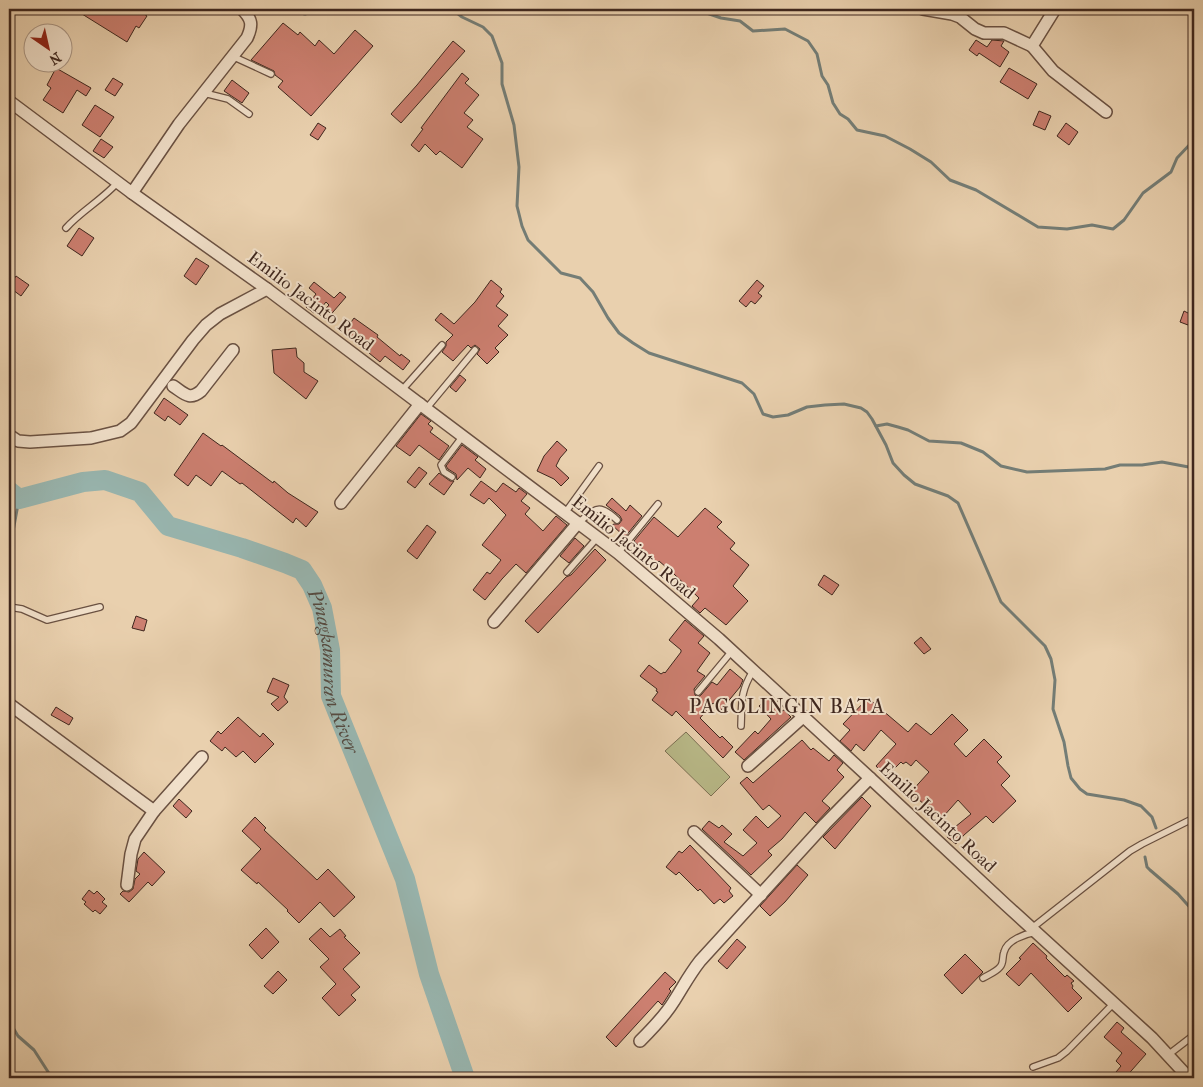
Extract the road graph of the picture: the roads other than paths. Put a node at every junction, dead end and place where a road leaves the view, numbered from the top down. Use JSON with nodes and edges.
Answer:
{"nodes":[{"id":1,"x":242,"y":9,"type":"edge"},
{"id":2,"x":923,"y":9,"type":"edge"},
{"id":3,"x":1055,"y":9,"type":"edge"},
{"id":4,"x":1032,"y":46,"type":"junction"},
{"id":5,"x":232,"y":56,"type":"junction"},
{"id":6,"x":271,"y":74,"type":"dead end"},
{"id":7,"x":204,"y":93,"type":"junction"},
{"id":8,"x":9,"y":101,"type":"edge"},
{"id":9,"x":1106,"y":112,"type":"dead end"},
{"id":10,"x":249,"y":114,"type":"dead end"},
{"id":11,"x":118,"y":182,"type":"junction"},
{"id":12,"x":132,"y":193,"type":"junction"},
{"id":13,"x":66,"y":228,"type":"dead end"},
{"id":14,"x":267,"y":289,"type":"junction"},
{"id":15,"x":442,"y":345,"type":"dead end"},
{"id":16,"x":232,"y":350,"type":"dead end"},
{"id":17,"x":474,"y":350,"type":"dead end"},
{"id":18,"x":168,"y":382,"type":"junction"},
{"id":19,"x":402,"y":391,"type":"junction"},
{"id":20,"x":423,"y":406,"type":"junction"},
{"id":21,"x":9,"y":435,"type":"edge"},
{"id":22,"x":463,"y":436,"type":"junction"},
{"id":23,"x":599,"y":466,"type":"dead end"},
{"id":24,"x":452,"y":477,"type":"dead end"},
{"id":25,"x":341,"y":503,"type":"dead end"},
{"id":26,"x":658,"y":504,"type":"dead end"},
{"id":27,"x":565,"y":513,"type":"junction"},
{"id":28,"x":617,"y":520,"type":"dead end"},
{"id":29,"x":578,"y":523,"type":"junction"},
{"id":30,"x":597,"y":538,"type":"junction"},
{"id":31,"x":618,"y":553,"type":"junction"},
{"id":32,"x":567,"y":572,"type":"dead end"},
{"id":33,"x":9,"y":606,"type":"edge"},
{"id":34,"x":100,"y":607,"type":"dead end"},
{"id":35,"x":494,"y":622,"type":"dead end"},
{"id":36,"x":732,"y":651,"type":"junction"},
{"id":37,"x":753,"y":671,"type":"junction"},
{"id":38,"x":698,"y":692,"type":"dead end"},
{"id":39,"x":9,"y":704,"type":"edge"},
{"id":40,"x":803,"y":717,"type":"junction"},
{"id":41,"x":741,"y":726,"type":"dead end"},
{"id":42,"x":202,"y":757,"type":"dead end"},
{"id":43,"x":748,"y":766,"type":"dead end"},
{"id":44,"x":870,"y":778,"type":"junction"},
{"id":45,"x":154,"y":811,"type":"junction"},
{"id":46,"x":1194,"y":818,"type":"edge"},
{"id":47,"x":694,"y":832,"type":"dead end"},
{"id":48,"x":127,"y":885,"type":"dead end"},
{"id":49,"x":761,"y":896,"type":"junction"},
{"id":50,"x":1034,"y":930,"type":"junction"},
{"id":51,"x":983,"y":978,"type":"dead end"},
{"id":52,"x":1114,"y":1003,"type":"junction"},
{"id":53,"x":1194,"y":1035,"type":"edge"},
{"id":54,"x":640,"y":1041,"type":"dead end"},
{"id":55,"x":1168,"y":1055,"type":"junction"},
{"id":56,"x":1033,"y":1067,"type":"dead end"},
{"id":57,"x":1189,"y":1078,"type":"edge"}],
"edges":[{"from":1,"to":5,"type":"street"},
{"from":2,"to":4,"type":"street"},
{"from":3,"to":4,"type":"street"},
{"from":4,"to":9,"type":"street"},
{"from":5,"to":6,"type":"lane"},
{"from":5,"to":7,"type":"street"},
{"from":7,"to":10,"type":"lane"},
{"from":7,"to":12,"type":"street"},
{"from":8,"to":11,"type":"street","name":"Emilio Jacinto Road"},
{"from":11,"to":12,"type":"street","name":"Emilio Jacinto Road"},
{"from":11,"to":13,"type":"lane"},
{"from":12,"to":14,"type":"street","name":"Emilio Jacinto Road"},
{"from":14,"to":18,"type":"street"},
{"from":14,"to":19,"type":"street","name":"Emilio Jacinto Road"},
{"from":15,"to":19,"type":"lane"},
{"from":16,"to":18,"type":"street"},
{"from":17,"to":20,"type":"lane"},
{"from":18,"to":21,"type":"street"},
{"from":19,"to":20,"type":"street","name":"Emilio Jacinto Road"},
{"from":20,"to":22,"type":"street","name":"Emilio Jacinto Road"},
{"from":20,"to":25,"type":"street"},
{"from":22,"to":24,"type":"lane"},
{"from":22,"to":27,"type":"street","name":"Emilio Jacinto Road"},
{"from":23,"to":27,"type":"lane"},
{"from":26,"to":31,"type":"lane"},
{"from":27,"to":29,"type":"street","name":"Emilio Jacinto Road"},
{"from":28,"to":29,"type":"lane"},
{"from":29,"to":30,"type":"street","name":"Emilio Jacinto Road"},
{"from":29,"to":35,"type":"street"},
{"from":30,"to":31,"type":"street","name":"Emilio Jacinto Road"},
{"from":30,"to":32,"type":"lane"},
{"from":31,"to":36,"type":"street","name":"Emilio Jacinto Road"},
{"from":33,"to":34,"type":"lane"},
{"from":36,"to":37,"type":"street","name":"Emilio Jacinto Road"},
{"from":36,"to":38,"type":"lane"},
{"from":37,"to":40,"type":"street","name":"Emilio Jacinto Road"},
{"from":37,"to":41,"type":"lane"},
{"from":39,"to":45,"type":"street"},
{"from":40,"to":43,"type":"street"},
{"from":40,"to":44,"type":"street","name":"Emilio Jacinto Road"},
{"from":42,"to":45,"type":"street"},
{"from":44,"to":49,"type":"street"},
{"from":44,"to":50,"type":"street","name":"Emilio Jacinto Road"},
{"from":45,"to":48,"type":"street"},
{"from":46,"to":50,"type":"lane"},
{"from":47,"to":49,"type":"street"},
{"from":49,"to":54,"type":"street"},
{"from":50,"to":51,"type":"lane"},
{"from":50,"to":52,"type":"street","name":"Emilio Jacinto Road"},
{"from":52,"to":55,"type":"street","name":"Emilio Jacinto Road"},
{"from":52,"to":56,"type":"lane"},
{"from":53,"to":55,"type":"lane"},
{"from":55,"to":57,"type":"street","name":"Emilio Jacinto Road"}]}
